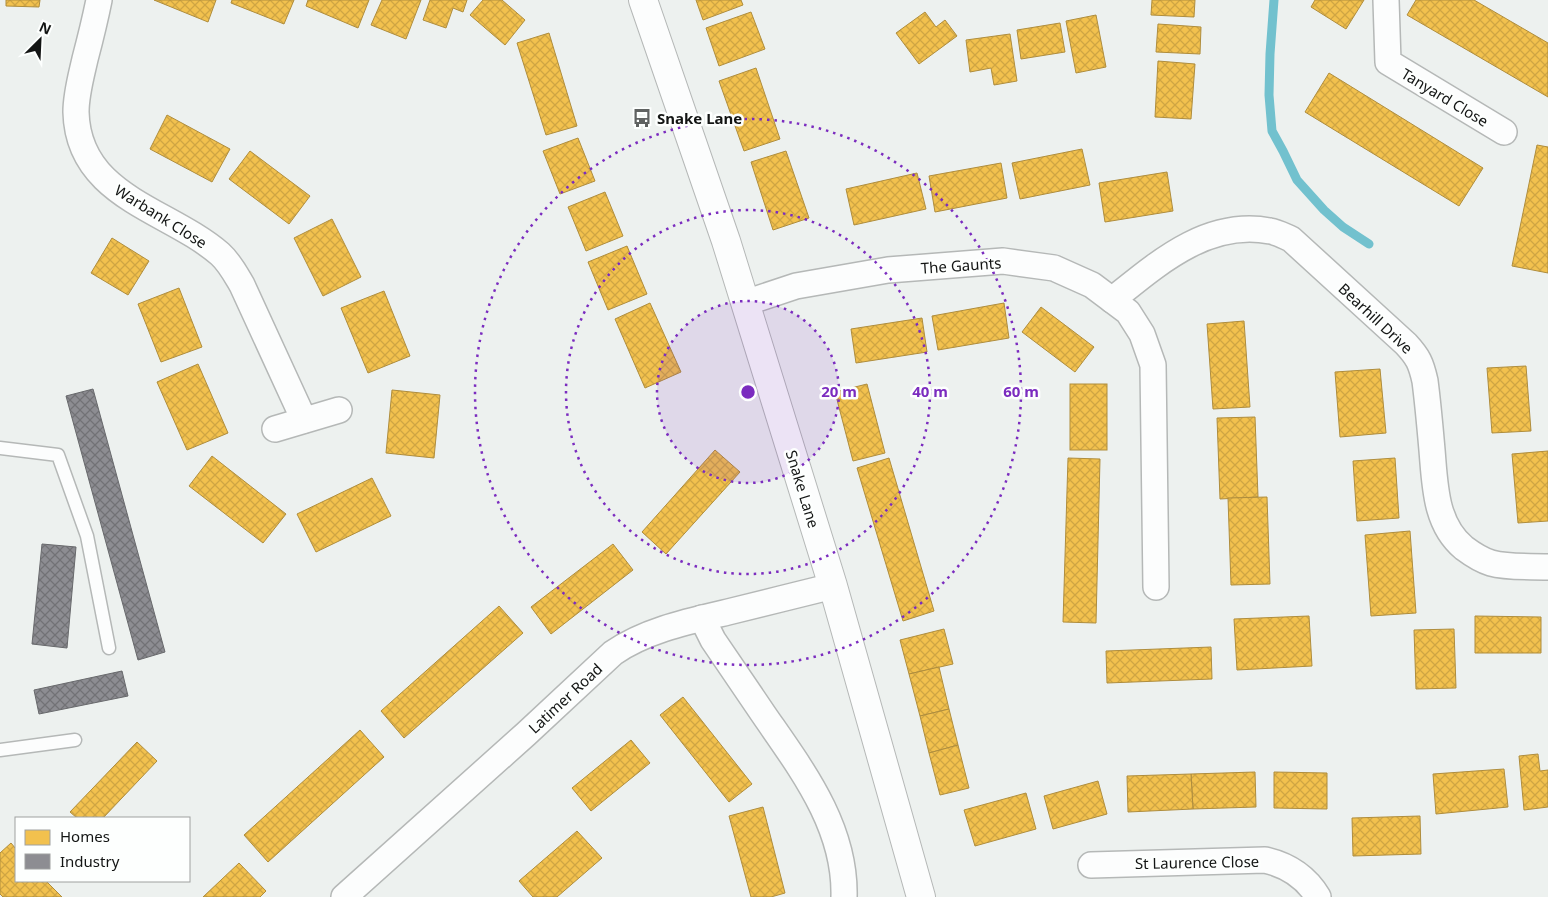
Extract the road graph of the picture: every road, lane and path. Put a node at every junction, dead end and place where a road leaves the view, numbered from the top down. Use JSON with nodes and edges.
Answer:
{"nodes":[{"id":1,"x":99,"y":0,"type":"edge"},
{"id":2,"x":643,"y":0,"type":"edge"},
{"id":3,"x":1386,"y":0,"type":"edge"},
{"id":4,"x":1504,"y":132,"type":"dead end"},
{"id":5,"x":1112,"y":300,"type":"junction"},
{"id":6,"x":745,"y":303,"type":"junction"},
{"id":7,"x":339,"y":410,"type":"dead end"},
{"id":8,"x":304,"y":420,"type":"junction"},
{"id":9,"x":275,"y":430,"type":"dead end"},
{"id":10,"x":0,"y":448,"type":"edge"},
{"id":11,"x":1548,"y":567,"type":"edge"},
{"id":12,"x":833,"y":586,"type":"junction"},
{"id":13,"x":1156,"y":587,"type":"dead end"},
{"id":14,"x":702,"y":618,"type":"junction"},
{"id":15,"x":108,"y":648,"type":"dead end"},
{"id":16,"x":75,"y":740,"type":"dead end"},
{"id":17,"x":0,"y":750,"type":"edge"},
{"id":18,"x":1091,"y":865,"type":"dead end"},
{"id":19,"x":344,"y":897,"type":"edge"},
{"id":20,"x":844,"y":897,"type":"edge"},
{"id":21,"x":921,"y":897,"type":"edge"},
{"id":22,"x":1318,"y":897,"type":"edge"}],
"edges":[{"from":1,"to":8,"type":"street","name":"Warbank Close"},
{"from":2,"to":6,"type":"street","name":"Snake Lane"},
{"from":3,"to":4,"type":"street","name":"Tanyard Close"},
{"from":5,"to":6,"type":"street","name":"The Gaunts"},
{"from":5,"to":11,"type":"street","name":"Bearhill Drive"},
{"from":5,"to":13,"type":"street","name":"The Gaunts"},
{"from":6,"to":12,"type":"street","name":"Snake Lane"},
{"from":7,"to":8,"type":"street"},
{"from":8,"to":9,"type":"street"},
{"from":10,"to":15,"type":"lane"},
{"from":12,"to":14,"type":"street","name":"Latimer Road"},
{"from":12,"to":21,"type":"street","name":"Snake Lane"},
{"from":14,"to":19,"type":"street","name":"Latimer Road"},
{"from":14,"to":20,"type":"street"},
{"from":16,"to":17,"type":"lane"},
{"from":18,"to":22,"type":"street","name":"St Laurence Close"}]}
